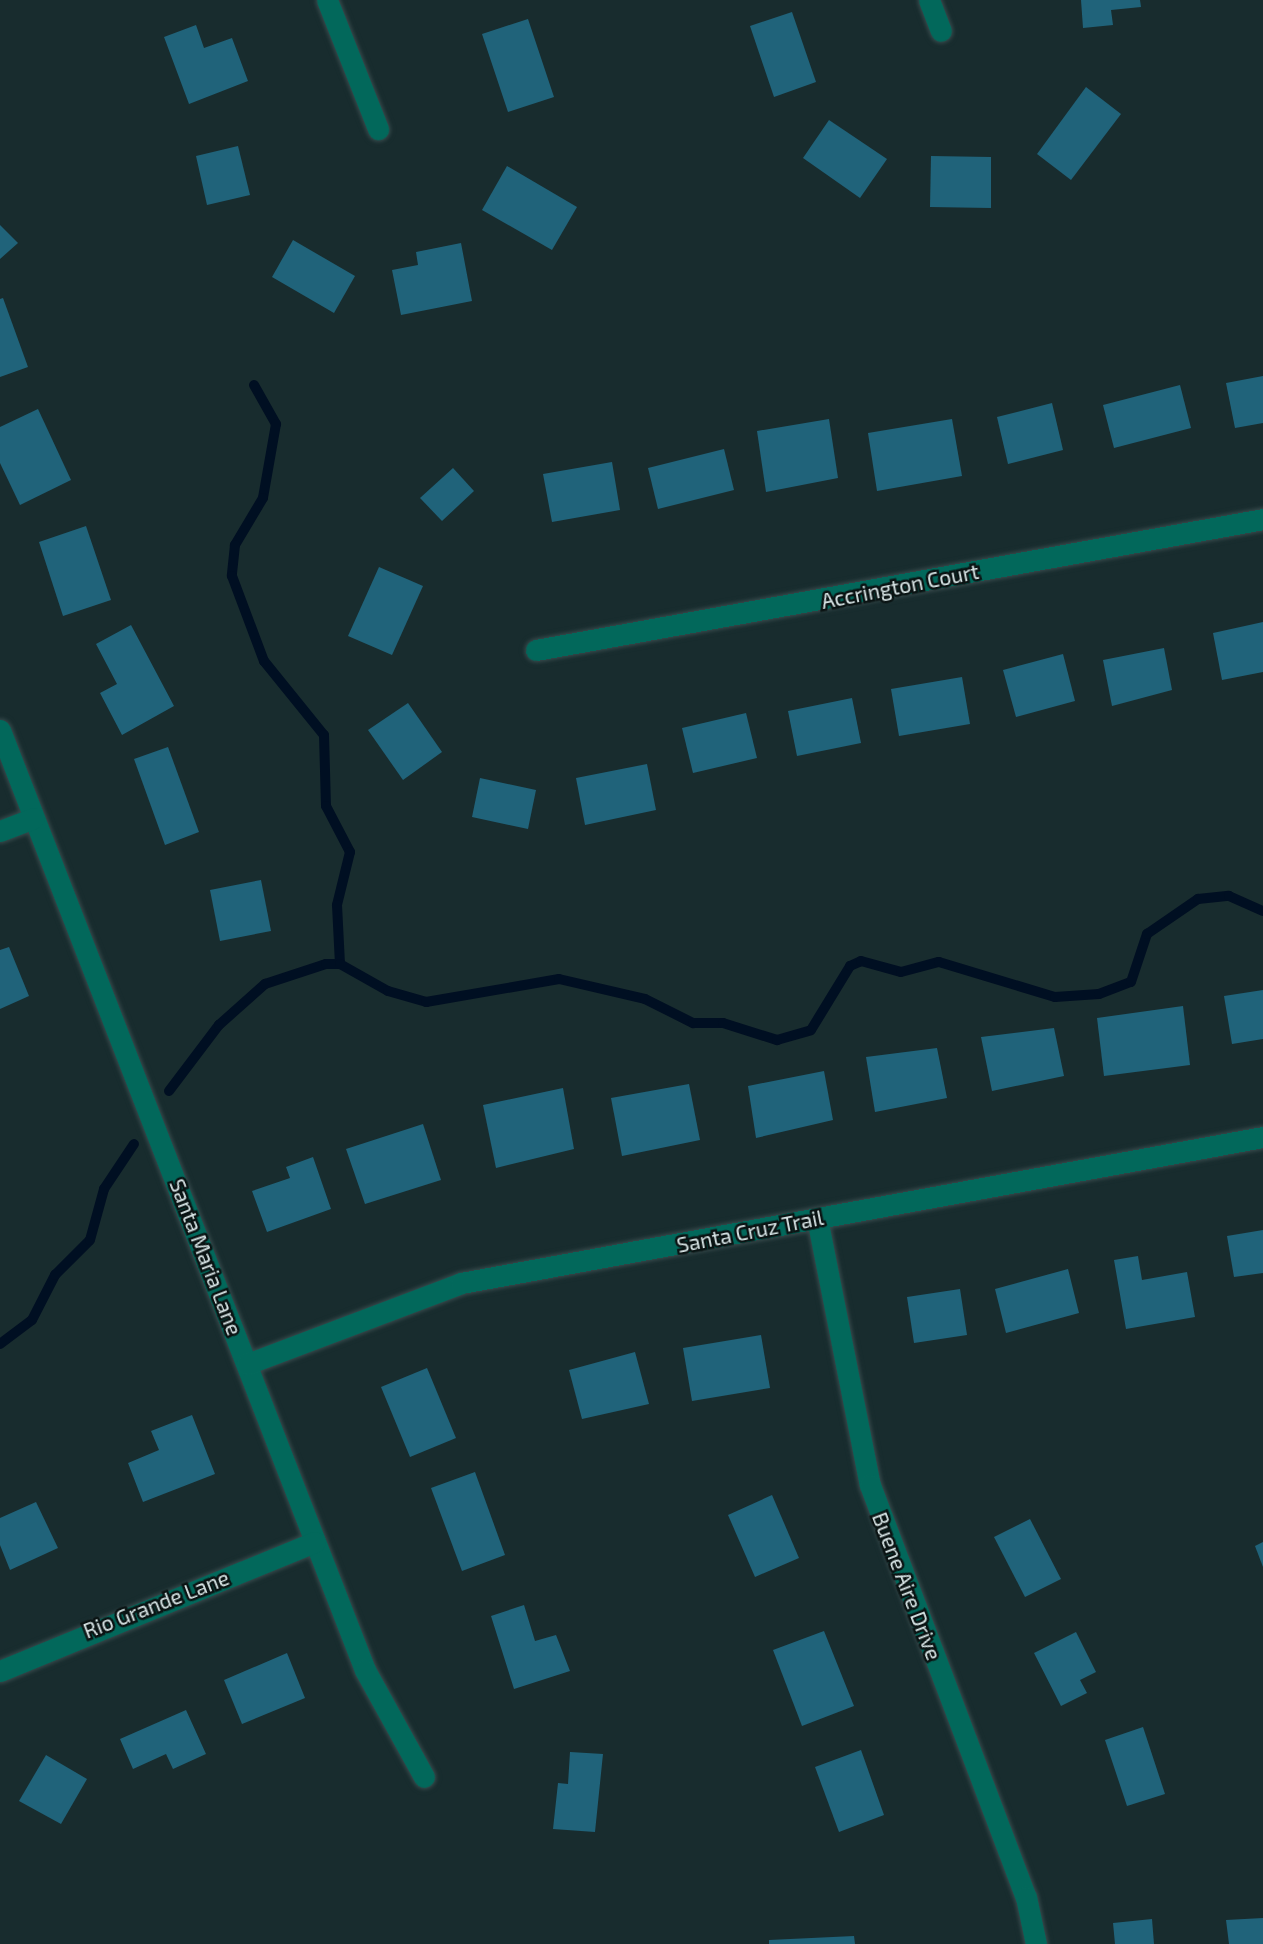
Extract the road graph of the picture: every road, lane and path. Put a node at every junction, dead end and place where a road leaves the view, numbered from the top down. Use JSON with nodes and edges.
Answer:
{"nodes":[{"id":1,"x":327,"y":0,"type":"edge"},
{"id":2,"x":929,"y":0,"type":"edge"},
{"id":3,"x":941,"y":30,"type":"dead end"},
{"id":4,"x":378,"y":129,"type":"dead end"},
{"id":5,"x":1263,"y":519,"type":"edge"},
{"id":6,"x":536,"y":650,"type":"dead end"},
{"id":7,"x":0,"y":730,"type":"edge"},
{"id":8,"x":34,"y":818,"type":"junction"},
{"id":9,"x":0,"y":831,"type":"edge"},
{"id":10,"x":1263,"y":1138,"type":"edge"},
{"id":11,"x":817,"y":1218,"type":"junction"},
{"id":12,"x":247,"y":1364,"type":"junction"},
{"id":13,"x":315,"y":1542,"type":"junction"},
{"id":14,"x":0,"y":1671,"type":"edge"},
{"id":15,"x":424,"y":1777,"type":"dead end"},
{"id":16,"x":1036,"y":1944,"type":"edge"}],
"edges":[{"from":1,"to":4,"type":"street"},
{"from":2,"to":3,"type":"street"},
{"from":5,"to":6,"type":"street","name":"Accrington Court"},
{"from":7,"to":8,"type":"street","name":"Santa Maria Lane"},
{"from":8,"to":9,"type":"street"},
{"from":8,"to":12,"type":"street","name":"Santa Maria Lane"},
{"from":10,"to":11,"type":"street","name":"Santa Cruz Trail"},
{"from":11,"to":12,"type":"street","name":"Santa Cruz Trail"},
{"from":11,"to":16,"type":"street","name":"Buene Aire Drive"},
{"from":12,"to":13,"type":"street","name":"Santa Maria Lane"},
{"from":13,"to":14,"type":"street","name":"Rio Grande Lane"},
{"from":13,"to":15,"type":"street","name":"Santa Maria Lane"}]}
